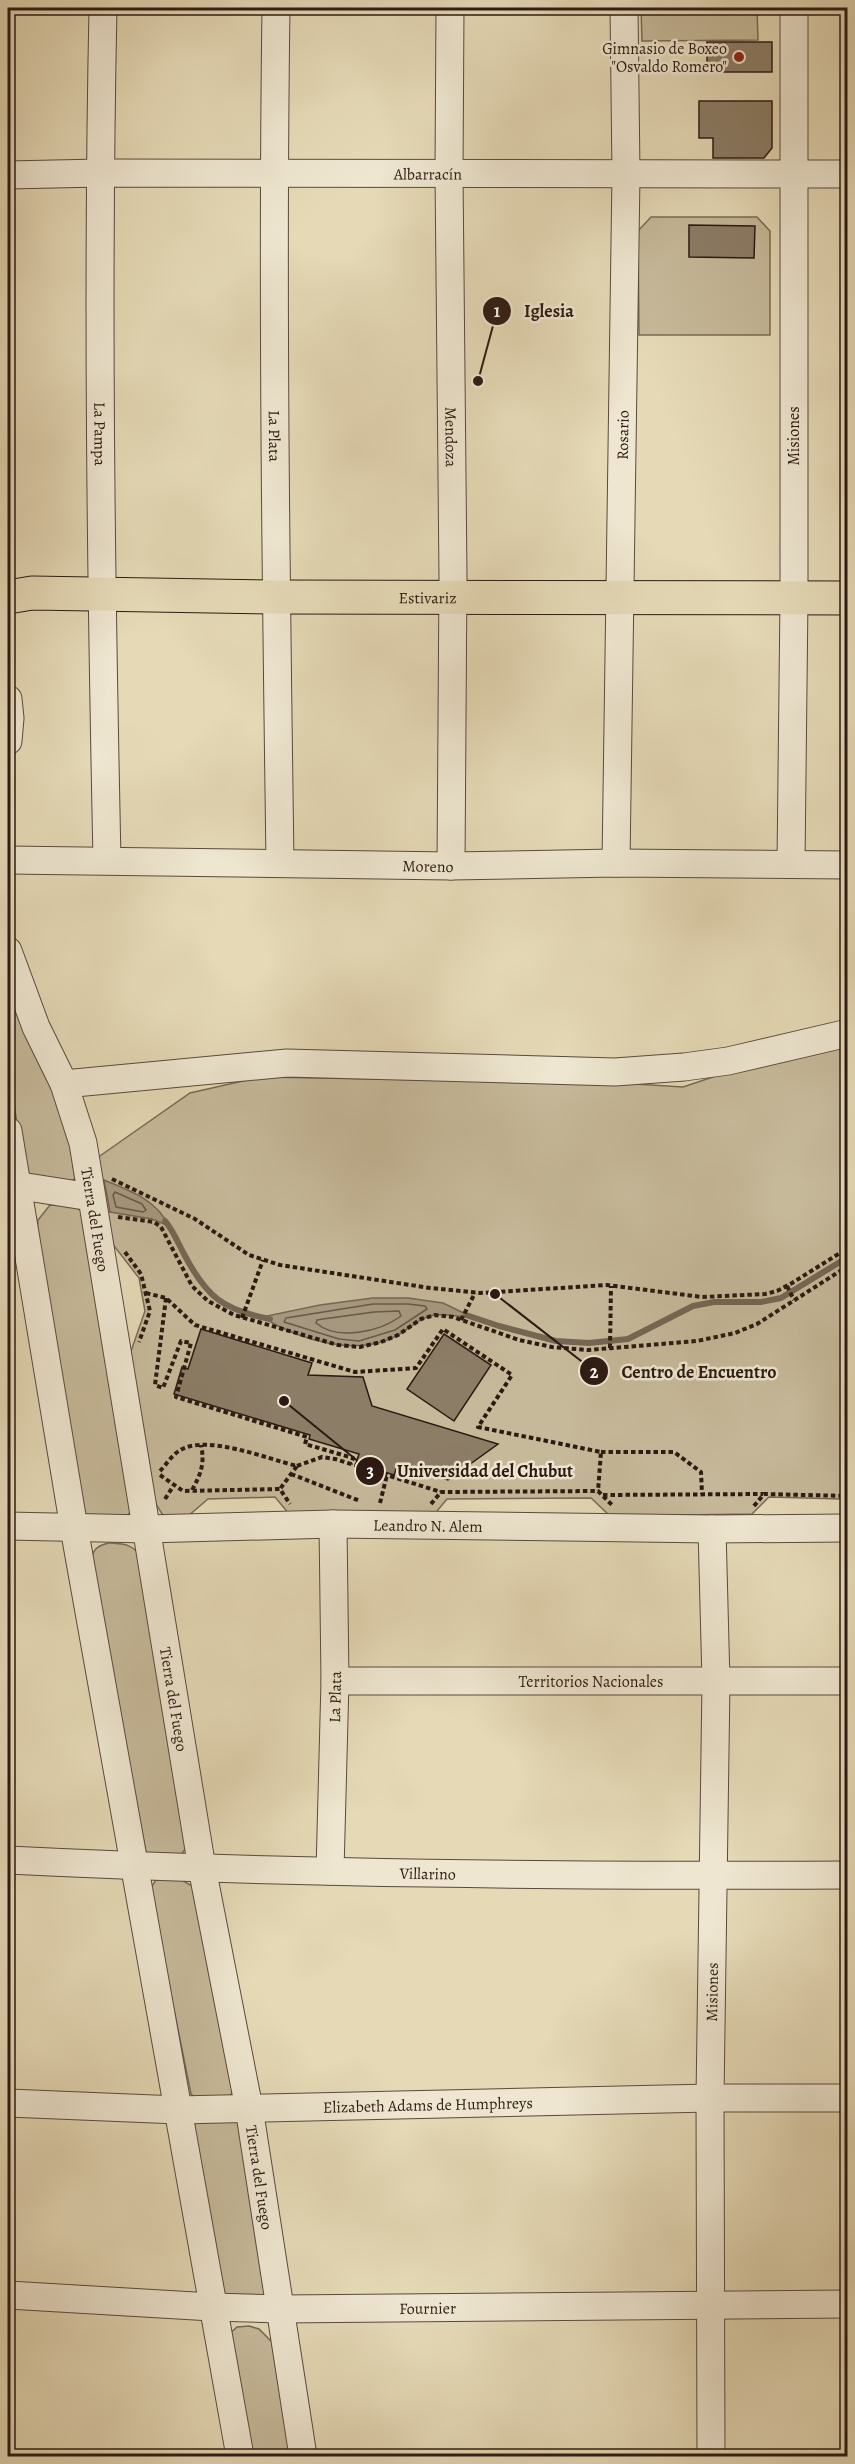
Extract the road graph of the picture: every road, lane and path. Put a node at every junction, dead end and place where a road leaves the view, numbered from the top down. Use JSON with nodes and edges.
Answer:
{"nodes":[{"id":1,"x":103,"y":8,"type":"edge"},
{"id":2,"x":276,"y":8,"type":"edge"},
{"id":3,"x":450,"y":8,"type":"edge"},
{"id":4,"x":624,"y":8,"type":"edge"},
{"id":5,"x":794,"y":8,"type":"edge"},
{"id":6,"x":100,"y":173,"type":"junction"},
{"id":7,"x":274,"y":173,"type":"junction"},
{"id":8,"x":449,"y":173,"type":"junction"},
{"id":9,"x":626,"y":174,"type":"junction"},
{"id":10,"x":793,"y":174,"type":"junction"},
{"id":11,"x":848,"y":174,"type":"edge"},
{"id":12,"x":8,"y":175,"type":"edge"},
{"id":13,"x":8,"y":574,"type":"edge"},
{"id":14,"x":848,"y":578,"type":"edge"},
{"id":15,"x":101,"y":585,"type":"junction"},
{"id":16,"x":276,"y":587,"type":"junction"},
{"id":17,"x":453,"y":587,"type":"junction"},
{"id":18,"x":621,"y":587,"type":"junction"},
{"id":19,"x":794,"y":588,"type":"junction"},
{"id":20,"x":8,"y":597,"type":"edge"},
{"id":21,"x":848,"y":598,"type":"edge"},
{"id":22,"x":8,"y":699,"type":"edge"},
{"id":23,"x":8,"y":741,"type":"edge"},
{"id":24,"x":8,"y":860,"type":"edge"},
{"id":25,"x":107,"y":860,"type":"junction"},
{"id":26,"x":280,"y":863,"type":"junction"},
{"id":27,"x":616,"y":863,"type":"junction"},
{"id":28,"x":791,"y":864,"type":"junction"},
{"id":29,"x":848,"y":865,"type":"edge"},
{"id":30,"x":451,"y":866,"type":"junction"},
{"id":31,"x":8,"y":951,"type":"edge"},
{"id":32,"x":848,"y":1033,"type":"edge"},
{"id":33,"x":64,"y":1084,"type":"junction"},
{"id":34,"x":8,"y":1131,"type":"edge"},
{"id":35,"x":87,"y":1168,"type":"junction"},
{"id":36,"x":12,"y":1184,"type":"edge"},
{"id":37,"x":91,"y":1197,"type":"junction"},
{"id":38,"x":114,"y":1224,"type":"dead end"},
{"id":39,"x":848,"y":1248,"type":"edge"},
{"id":40,"x":123,"y":1249,"type":"dead end"},
{"id":41,"x":263,"y":1260,"type":"junction"},
{"id":42,"x":848,"y":1266,"type":"edge"},
{"id":43,"x":611,"y":1286,"type":"junction"},
{"id":44,"x":787,"y":1286,"type":"junction"},
{"id":45,"x":146,"y":1293,"type":"junction"},
{"id":46,"x":475,"y":1293,"type":"junction"},
{"id":47,"x":166,"y":1298,"type":"junction"},
{"id":48,"x":794,"y":1300,"type":"junction"},
{"id":49,"x":242,"y":1317,"type":"junction"},
{"id":50,"x":462,"y":1319,"type":"junction"},
{"id":51,"x":610,"y":1347,"type":"junction"},
{"id":52,"x":137,"y":1349,"type":"dead end"},
{"id":53,"x":201,"y":1444,"type":"junction"},
{"id":54,"x":601,"y":1452,"type":"junction"},
{"id":55,"x":351,"y":1464,"type":"junction"},
{"id":56,"x":297,"y":1466,"type":"junction"},
{"id":57,"x":153,"y":1471,"type":"dead end"},
{"id":58,"x":158,"y":1474,"type":"junction"},
{"id":59,"x":291,"y":1474,"type":"junction"},
{"id":60,"x":387,"y":1475,"type":"junction"},
{"id":61,"x":280,"y":1489,"type":"junction"},
{"id":62,"x":191,"y":1491,"type":"junction"},
{"id":63,"x":441,"y":1492,"type":"junction"},
{"id":64,"x":600,"y":1493,"type":"junction"},
{"id":65,"x":702,"y":1494,"type":"junction"},
{"id":66,"x":764,"y":1494,"type":"junction"},
{"id":67,"x":847,"y":1496,"type":"edge"},
{"id":68,"x":367,"y":1504,"type":"dead end"},
{"id":69,"x":294,"y":1508,"type":"dead end"},
{"id":70,"x":378,"y":1508,"type":"dead end"},
{"id":71,"x":428,"y":1508,"type":"dead end"},
{"id":72,"x":619,"y":1511,"type":"dead end"},
{"id":73,"x":749,"y":1511,"type":"dead end"},
{"id":74,"x":333,"y":1524,"type":"junction"},
{"id":75,"x":8,"y":1526,"type":"edge"},
{"id":76,"x":74,"y":1528,"type":"junction"},
{"id":77,"x":848,"y":1528,"type":"edge"},
{"id":78,"x":147,"y":1529,"type":"junction"},
{"id":79,"x":712,"y":1529,"type":"junction"},
{"id":80,"x":335,"y":1681,"type":"junction"},
{"id":81,"x":716,"y":1682,"type":"junction"},
{"id":82,"x":848,"y":1682,"type":"edge"},
{"id":83,"x":8,"y":1860,"type":"edge"},
{"id":84,"x":134,"y":1867,"type":"junction"},
{"id":85,"x":202,"y":1868,"type":"junction"},
{"id":86,"x":330,"y":1871,"type":"junction"},
{"id":87,"x":714,"y":1875,"type":"junction"},
{"id":88,"x":848,"y":1875,"type":"edge"},
{"id":89,"x":710,"y":2098,"type":"junction"},
{"id":90,"x":848,"y":2098,"type":"edge"},
{"id":91,"x":8,"y":2103,"type":"edge"},
{"id":92,"x":249,"y":2108,"type":"junction"},
{"id":93,"x":178,"y":2110,"type":"junction"},
{"id":94,"x":8,"y":2295,"type":"edge"},
{"id":95,"x":711,"y":2304,"type":"junction"},
{"id":96,"x":848,"y":2304,"type":"edge"},
{"id":97,"x":212,"y":2307,"type":"junction"},
{"id":98,"x":281,"y":2309,"type":"junction"},
{"id":99,"x":240,"y":2457,"type":"edge"},
{"id":100,"x":303,"y":2457,"type":"edge"},
{"id":101,"x":711,"y":2457,"type":"edge"}],
"edges":[{"from":1,"to":6,"type":"street","name":"La Pampa"},
{"from":2,"to":7,"type":"street","name":"La Plata"},
{"from":3,"to":8,"type":"street","name":"Mendoza"},
{"from":4,"to":9,"type":"street","name":"Rosario"},
{"from":5,"to":10,"type":"street","name":"Misiones"},
{"from":6,"to":7,"type":"street","name":"Albarracín"},
{"from":6,"to":12,"type":"street","name":"Albarracín"},
{"from":6,"to":15,"type":"street","name":"La Pampa"},
{"from":7,"to":8,"type":"street","name":"Albarracín"},
{"from":7,"to":16,"type":"street","name":"La Plata"},
{"from":8,"to":9,"type":"street","name":"Albarracín"},
{"from":8,"to":17,"type":"street","name":"Mendoza"},
{"from":9,"to":10,"type":"street","name":"Albarracín"},
{"from":9,"to":18,"type":"street","name":"Rosario"},
{"from":10,"to":11,"type":"street","name":"Albarracín"},
{"from":10,"to":19,"type":"street","name":"Misiones"},
{"from":13,"to":15,"type":"main road","name":"Estivariz"},
{"from":14,"to":19,"type":"main road","name":"Estivariz"},
{"from":15,"to":16,"type":"main road","name":"Estivariz"},
{"from":15,"to":20,"type":"main road","name":"Estivariz"},
{"from":15,"to":25,"type":"street","name":"La Pampa"},
{"from":16,"to":17,"type":"main road","name":"Estivariz"},
{"from":16,"to":26,"type":"street","name":"La Plata"},
{"from":17,"to":18,"type":"main road","name":"Estivariz"},
{"from":17,"to":30,"type":"street","name":"Mendoza"},
{"from":18,"to":19,"type":"main road","name":"Estivariz"},
{"from":18,"to":27,"type":"street","name":"Rosario"},
{"from":19,"to":21,"type":"main road","name":"Estivariz"},
{"from":19,"to":28,"type":"street","name":"Misiones"},
{"from":22,"to":23,"type":"street"},
{"from":24,"to":25,"type":"street","name":"Moreno"},
{"from":25,"to":26,"type":"street","name":"Moreno"},
{"from":26,"to":30,"type":"street","name":"Moreno"},
{"from":27,"to":28,"type":"street","name":"Moreno"},
{"from":27,"to":30,"type":"street","name":"Moreno"},
{"from":28,"to":29,"type":"street","name":"Moreno"},
{"from":31,"to":33,"type":"street","name":"Tierra del Fuego"},
{"from":32,"to":33,"type":"street"},
{"from":33,"to":35,"type":"street","name":"Tierra del Fuego"},
{"from":34,"to":36,"type":"street"},
{"from":35,"to":37,"type":"street","name":"Tierra del Fuego"},
{"from":35,"to":41,"type":"path"},
{"from":36,"to":37,"type":"street"},
{"from":36,"to":76,"type":"street"},
{"from":37,"to":78,"type":"street","name":"Tierra del Fuego"},
{"from":38,"to":49,"type":"path"},
{"from":39,"to":44,"type":"path"},
{"from":40,"to":45,"type":"path"},
{"from":41,"to":46,"type":"path"},
{"from":41,"to":49,"type":"path"},
{"from":42,"to":48,"type":"path"},
{"from":43,"to":44,"type":"path"},
{"from":43,"to":46,"type":"path"},
{"from":43,"to":51,"type":"path"},
{"from":44,"to":48,"type":"path"},
{"from":45,"to":47,"type":"path"},
{"from":45,"to":52,"type":"path"},
{"from":46,"to":50,"type":"path"},
{"from":47,"to":54,"type":"path"},
{"from":47,"to":55,"type":"path"},
{"from":48,"to":51,"type":"path"},
{"from":49,"to":50,"type":"path"},
{"from":50,"to":51,"type":"path"},
{"from":53,"to":56,"type":"path"},
{"from":53,"to":58,"type":"path"},
{"from":53,"to":62,"type":"path"},
{"from":54,"to":64,"type":"path"},
{"from":54,"to":65,"type":"path"},
{"from":55,"to":56,"type":"path"},
{"from":55,"to":60,"type":"path"},
{"from":56,"to":59,"type":"path"},
{"from":57,"to":58,"type":"path"},
{"from":58,"to":62,"type":"path"},
{"from":59,"to":61,"type":"path"},
{"from":59,"to":68,"type":"path"},
{"from":60,"to":63,"type":"path"},
{"from":60,"to":70,"type":"path"},
{"from":61,"to":62,"type":"path"},
{"from":61,"to":69,"type":"path"},
{"from":63,"to":64,"type":"path"},
{"from":63,"to":71,"type":"path"},
{"from":64,"to":65,"type":"path"},
{"from":64,"to":72,"type":"path"},
{"from":65,"to":66,"type":"path"},
{"from":66,"to":67,"type":"path"},
{"from":66,"to":73,"type":"path"},
{"from":74,"to":78,"type":"street","name":"Leandro N. Alem"},
{"from":74,"to":79,"type":"street","name":"Leandro N. Alem"},
{"from":74,"to":80,"type":"street","name":"La Plata"},
{"from":75,"to":76,"type":"street","name":"Leandro N. Alem"},
{"from":76,"to":78,"type":"street","name":"Leandro N. Alem"},
{"from":76,"to":84,"type":"street"},
{"from":77,"to":79,"type":"street","name":"Leandro N. Alem"},
{"from":78,"to":85,"type":"street","name":"Tierra del Fuego"},
{"from":79,"to":81,"type":"street","name":"Misiones"},
{"from":80,"to":81,"type":"street","name":"Territorios Nacionales"},
{"from":80,"to":86,"type":"street","name":"La Plata"},
{"from":81,"to":82,"type":"street","name":"Territorios Nacionales"},
{"from":81,"to":87,"type":"street","name":"Misiones"},
{"from":83,"to":84,"type":"street","name":"Villarino"},
{"from":84,"to":85,"type":"street","name":"Villarino"},
{"from":84,"to":93,"type":"street"},
{"from":85,"to":86,"type":"street","name":"Villarino"},
{"from":85,"to":92,"type":"street","name":"Tierra del Fuego"},
{"from":86,"to":87,"type":"street","name":"Villarino"},
{"from":87,"to":88,"type":"street","name":"Villarino"},
{"from":87,"to":89,"type":"street","name":"Misiones"},
{"from":89,"to":90,"type":"street","name":"Elizabeth Adams de Humphreys"},
{"from":89,"to":92,"type":"street","name":"Elizabeth Adams de Humphreys"},
{"from":89,"to":95,"type":"street","name":"Misiones"},
{"from":91,"to":93,"type":"street","name":"Elizabeth Adams de Humphreys"},
{"from":92,"to":93,"type":"street","name":"Elizabeth Adams de Humphreys"},
{"from":92,"to":98,"type":"street","name":"Tierra del Fuego"},
{"from":93,"to":97,"type":"street"},
{"from":94,"to":97,"type":"street","name":"Fournier"},
{"from":95,"to":96,"type":"street","name":"Fournier"},
{"from":95,"to":98,"type":"street","name":"Fournier"},
{"from":95,"to":101,"type":"street","name":"Misiones"},
{"from":97,"to":98,"type":"street","name":"Fournier"},
{"from":97,"to":99,"type":"street"},
{"from":98,"to":100,"type":"street","name":"Tierra del Fuego"}]}
